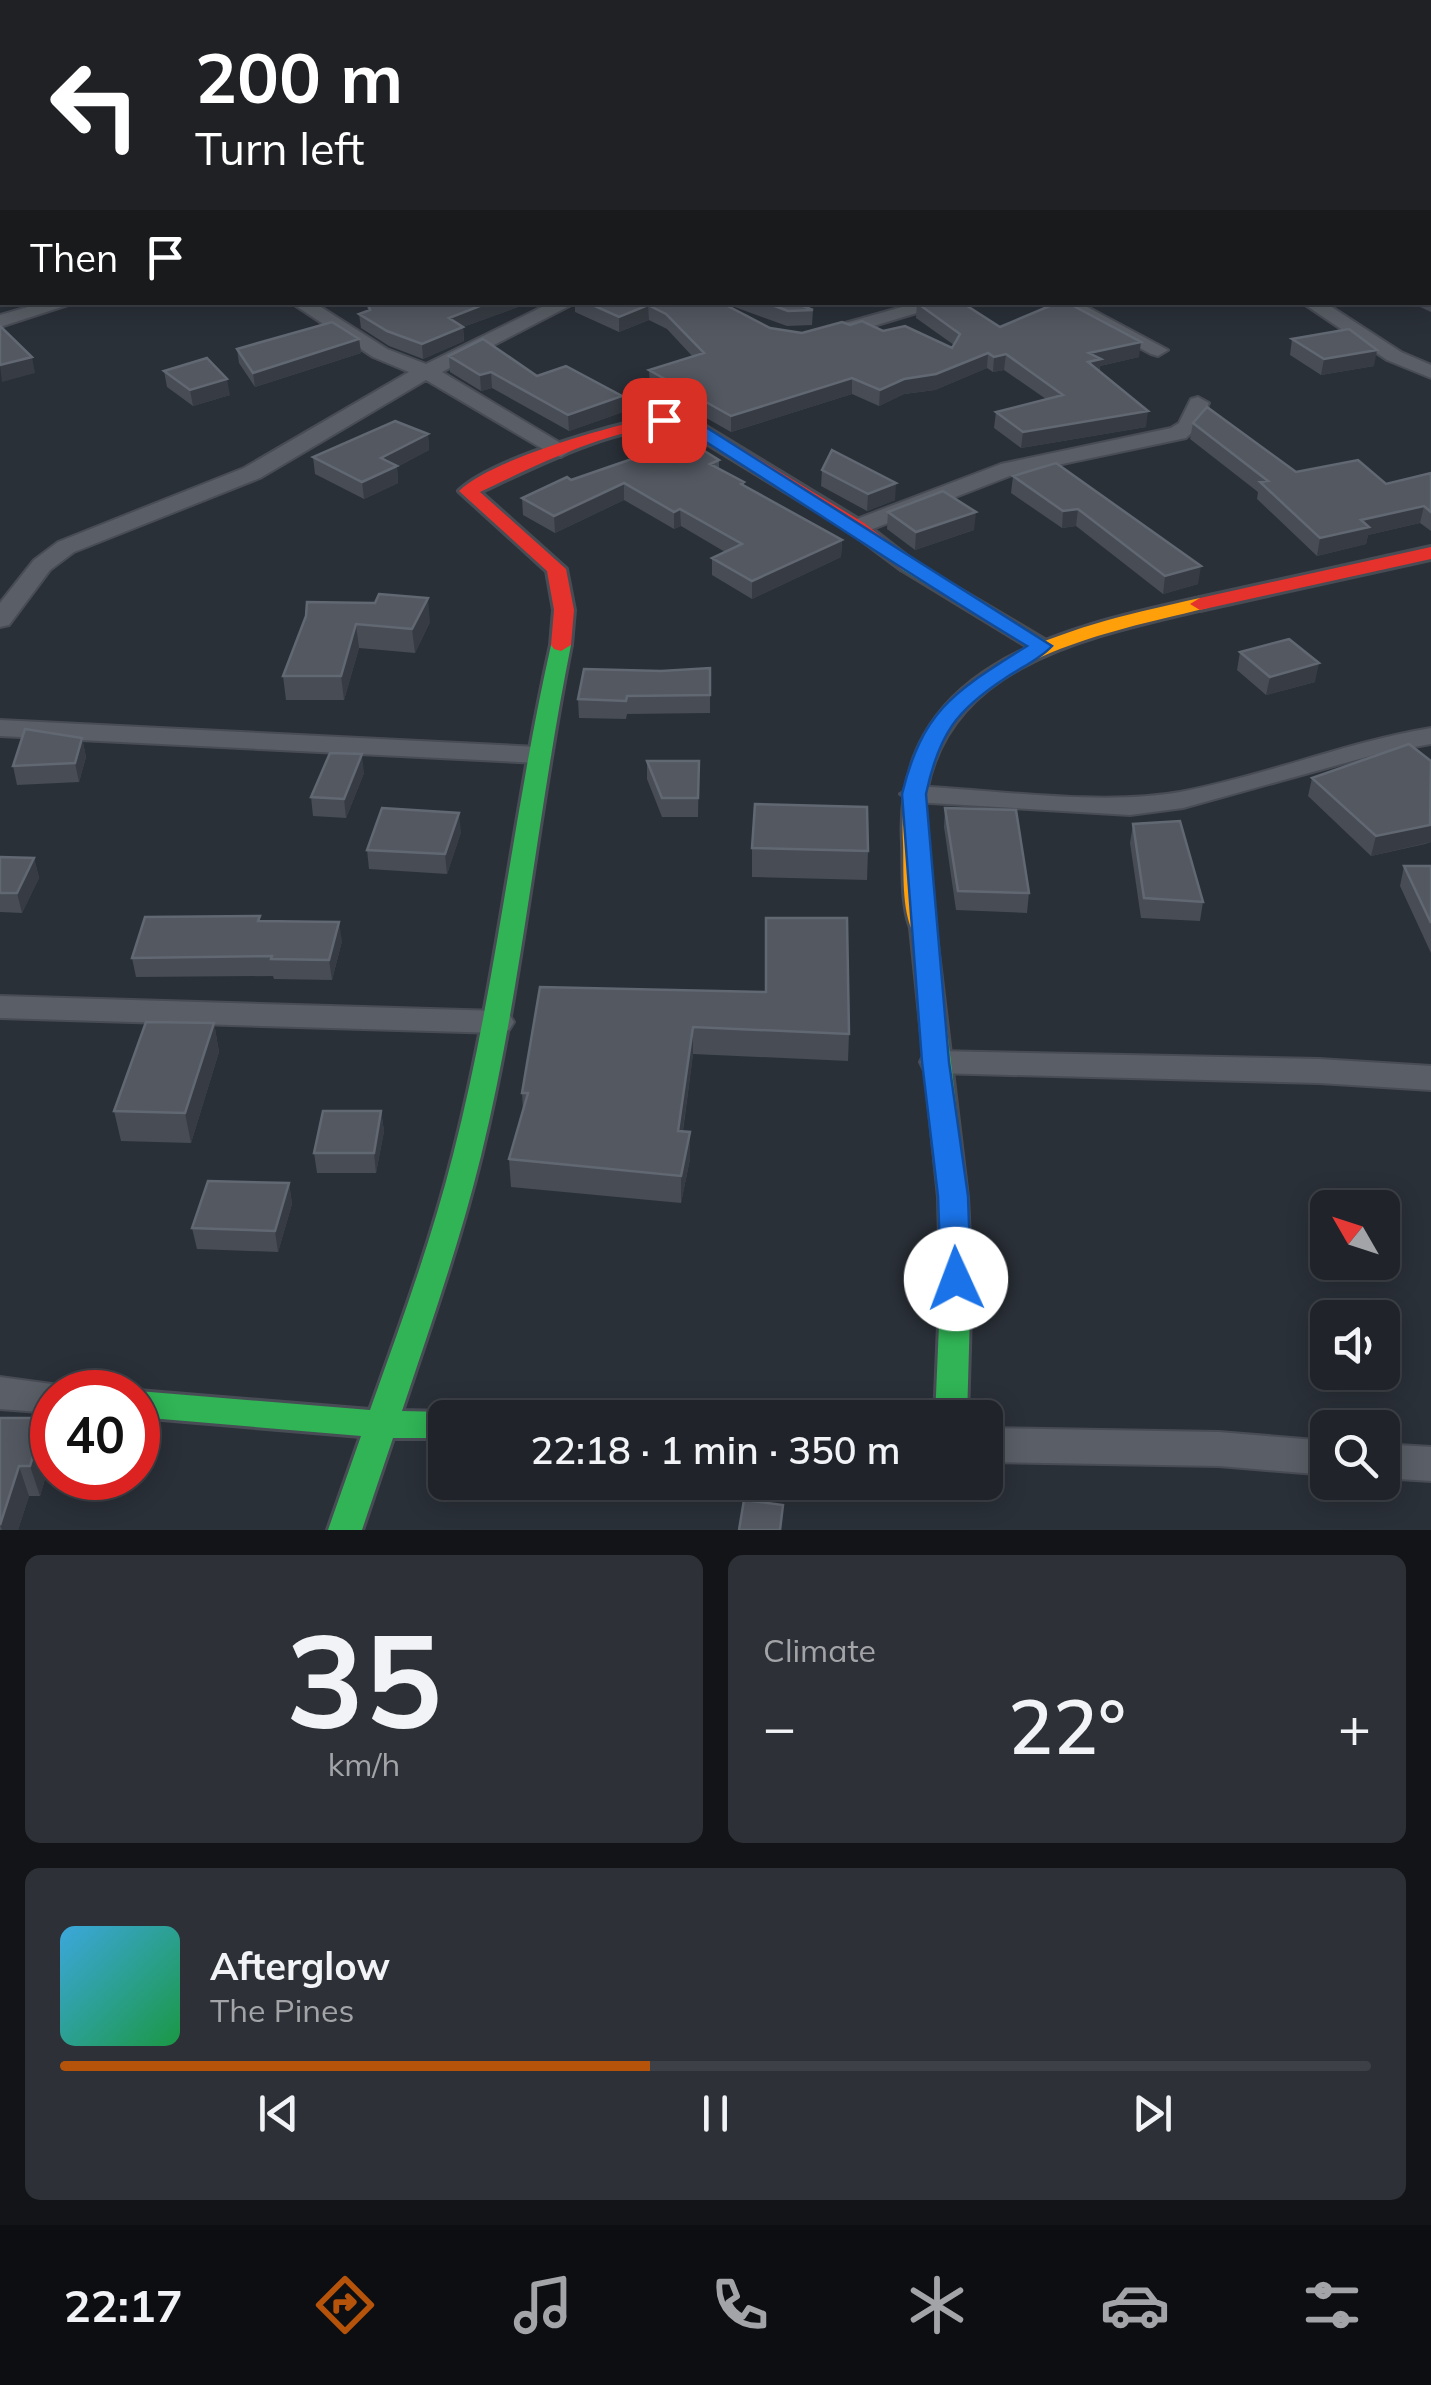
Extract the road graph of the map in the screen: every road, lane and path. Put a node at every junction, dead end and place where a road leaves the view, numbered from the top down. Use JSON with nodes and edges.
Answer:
{"nodes":[{"id":1,"x":43,"y":305,"type":"edge"},
{"id":2,"x":304,"y":305,"type":"edge"},
{"id":3,"x":562,"y":305,"type":"edge"},
{"id":4,"x":932,"y":305,"type":"edge"},
{"id":5,"x":1068,"y":305,"type":"edge"},
{"id":6,"x":1315,"y":305,"type":"edge"},
{"id":7,"x":18,"y":308,"type":"edge"},
{"id":8,"x":0,"y":321,"type":"edge"},
{"id":9,"x":812,"y":336,"type":"edge"},
{"id":10,"x":1158,"y":350,"type":"dead end"},
{"id":11,"x":426,"y":372,"type":"junction"},
{"id":12,"x":1431,"y":372,"type":"edge"},
{"id":13,"x":1198,"y":404,"type":"dead end"},
{"id":14,"x":561,"y":450,"type":"junction"},
{"id":15,"x":857,"y":528,"type":"junction"},
{"id":16,"x":1431,"y":553,"type":"edge"},
{"id":17,"x":0,"y":620,"type":"edge"},
{"id":18,"x":1042,"y":646,"type":"junction"},
{"id":19,"x":0,"y":728,"type":"edge"},
{"id":20,"x":1431,"y":736,"type":"edge"},
{"id":21,"x":538,"y":755,"type":"junction"},
{"id":22,"x":914,"y":794,"type":"junction"},
{"id":23,"x":0,"y":1007,"type":"edge"},
{"id":24,"x":498,"y":1022,"type":"junction"},
{"id":25,"x":936,"y":1062,"type":"junction"},
{"id":26,"x":1431,"y":1078,"type":"edge"},
{"id":27,"x":0,"y":1393,"type":"edge"},
{"id":28,"x":30,"y":1395,"type":"edge"},
{"id":29,"x":952,"y":1400,"type":"edge"},
{"id":30,"x":160,"y":1406,"type":"edge"},
{"id":31,"x":379,"y":1424,"type":"junction"},
{"id":32,"x":428,"y":1425,"type":"edge"},
{"id":33,"x":1003,"y":1445,"type":"edge"},
{"id":34,"x":1310,"y":1457,"type":"edge"},
{"id":35,"x":1400,"y":1462,"type":"edge"},
{"id":36,"x":1431,"y":1464,"type":"edge"},
{"id":37,"x":345,"y":1530,"type":"edge"}],
"edges":[{"from":1,"to":7,"type":"street"},
{"from":2,"to":11,"type":"street"},
{"from":3,"to":11,"type":"street"},
{"from":4,"to":9,"type":"street"},
{"from":5,"to":10,"type":"street"},
{"from":6,"to":12,"type":"street"},
{"from":7,"to":8,"type":"street"},
{"from":11,"to":14,"type":"street"},
{"from":11,"to":17,"type":"street"},
{"from":13,"to":15,"type":"street"},
{"from":14,"to":15,"type":"street"},
{"from":14,"to":21,"type":"street"},
{"from":15,"to":18,"type":"street"},
{"from":16,"to":18,"type":"street"},
{"from":18,"to":22,"type":"street"},
{"from":19,"to":21,"type":"street"},
{"from":20,"to":22,"type":"street"},
{"from":21,"to":24,"type":"street"},
{"from":22,"to":25,"type":"street"},
{"from":23,"to":24,"type":"street"},
{"from":24,"to":31,"type":"street"},
{"from":25,"to":26,"type":"street"},
{"from":25,"to":29,"type":"street"},
{"from":27,"to":28,"type":"street"},
{"from":30,"to":31,"type":"street"},
{"from":31,"to":32,"type":"street"},
{"from":31,"to":37,"type":"street"},
{"from":33,"to":34,"type":"street"},
{"from":35,"to":36,"type":"street"}]}
